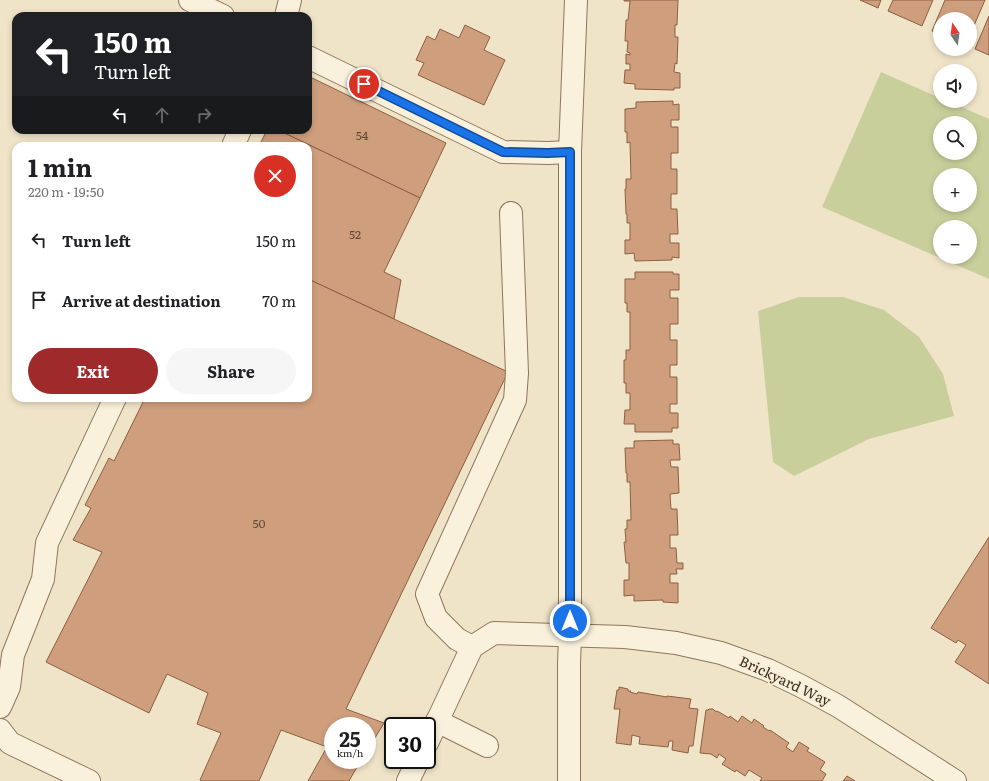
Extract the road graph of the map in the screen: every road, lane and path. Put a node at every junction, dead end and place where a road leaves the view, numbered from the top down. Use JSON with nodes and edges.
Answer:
{"nodes":[{"id":1,"x":190,"y":0,"type":"edge"},
{"id":2,"x":290,"y":0,"type":"edge"},
{"id":3,"x":576,"y":0,"type":"edge"},
{"id":4,"x":215,"y":12,"type":"edge"},
{"id":5,"x":287,"y":12,"type":"edge"},
{"id":6,"x":312,"y":60,"type":"edge"},
{"id":7,"x":570,"y":152,"type":"junction"},
{"id":8,"x":511,"y":213,"type":"dead end"},
{"id":9,"x":113,"y":402,"type":"edge"},
{"id":10,"x":570,"y":635,"type":"junction"},
{"id":11,"x":472,"y":646,"type":"junction"},
{"id":12,"x":7,"y":662,"type":"edge"},
{"id":13,"x":0,"y":707,"type":"edge"},
{"id":14,"x":437,"y":721,"type":"joint"},
{"id":15,"x":0,"y":730,"type":"edge"},
{"id":16,"x":487,"y":746,"type":"dead end"},
{"id":17,"x":414,"y":769,"type":"edge"},
{"id":18,"x":89,"y":781,"type":"edge"},
{"id":19,"x":408,"y":781,"type":"edge"},
{"id":20,"x":569,"y":781,"type":"edge"},
{"id":21,"x":955,"y":781,"type":"edge"}],
"edges":[{"from":1,"to":4,"type":"street"},
{"from":2,"to":5,"type":"street"},
{"from":3,"to":7,"type":"street"},
{"from":6,"to":7,"type":"street"},
{"from":7,"to":10,"type":"street"},
{"from":8,"to":11,"type":"street"},
{"from":9,"to":12,"type":"street"},
{"from":10,"to":11,"type":"street","name":"Brickyard Way"},
{"from":10,"to":20,"type":"street"},
{"from":10,"to":21,"type":"street","name":"Brickyard Way"},
{"from":11,"to":14,"type":"street"},
{"from":12,"to":13,"type":"street"},
{"from":14,"to":16,"type":"street"},
{"from":15,"to":18,"type":"street"},
{"from":17,"to":19,"type":"street"}]}
